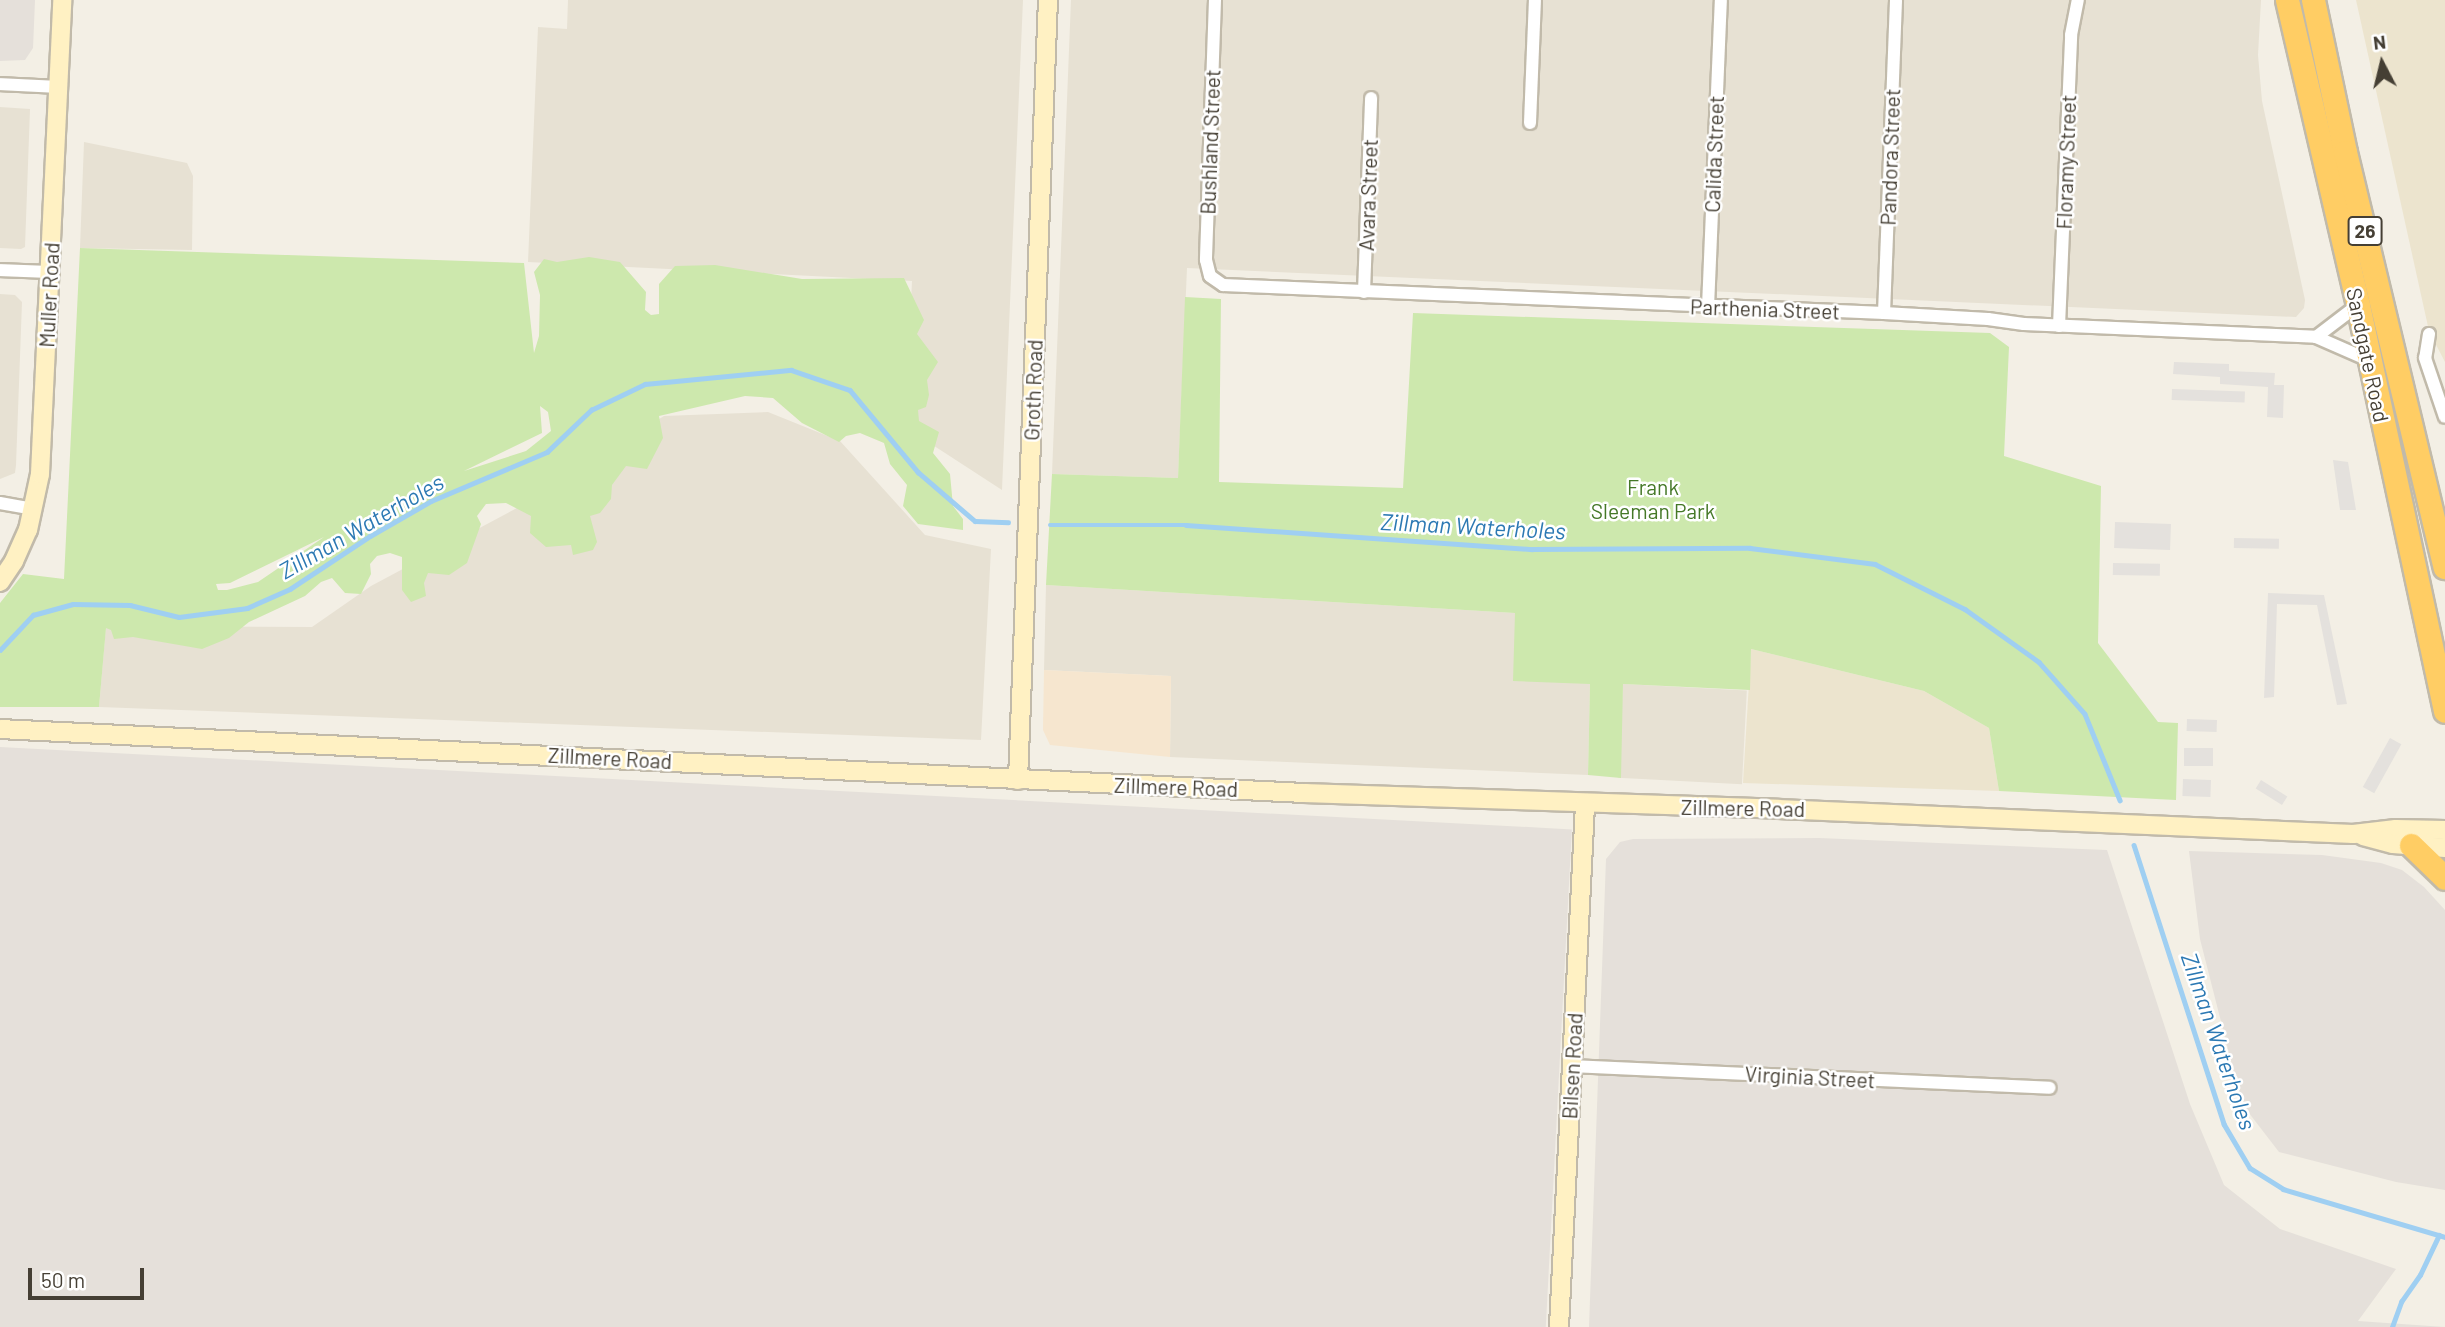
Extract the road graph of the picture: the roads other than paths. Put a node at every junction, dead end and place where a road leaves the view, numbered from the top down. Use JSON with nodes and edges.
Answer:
{"nodes":[{"id":1,"x":62,"y":0,"type":"edge"},
{"id":2,"x":1048,"y":0,"type":"edge"},
{"id":3,"x":1215,"y":0,"type":"edge"},
{"id":4,"x":1535,"y":0,"type":"edge"},
{"id":5,"x":1720,"y":0,"type":"edge"},
{"id":6,"x":1896,"y":0,"type":"edge"},
{"id":7,"x":2078,"y":0,"type":"edge"},
{"id":8,"x":2287,"y":0,"type":"edge"},
{"id":9,"x":2313,"y":0,"type":"edge"},
{"id":10,"x":0,"y":84,"type":"edge"},
{"id":11,"x":58,"y":86,"type":"junction"},
{"id":12,"x":1371,"y":98,"type":"dead end"},
{"id":13,"x":1530,"y":123,"type":"dead end"},
{"id":14,"x":0,"y":271,"type":"edge"},
{"id":15,"x":50,"y":272,"type":"junction"},
{"id":16,"x":1215,"y":281,"type":"joint"},
{"id":17,"x":1364,"y":292,"type":"junction"},
{"id":18,"x":2358,"y":305,"type":"junction"},
{"id":19,"x":1709,"y":307,"type":"junction"},
{"id":20,"x":1884,"y":313,"type":"junction"},
{"id":21,"x":2059,"y":326,"type":"junction"},
{"id":22,"x":2429,"y":334,"type":"dead end"},
{"id":23,"x":2316,"y":337,"type":"junction"},
{"id":24,"x":2369,"y":360,"type":"junction"},
{"id":25,"x":2445,"y":417,"type":"edge"},
{"id":26,"x":0,"y":503,"type":"edge"},
{"id":27,"x":34,"y":509,"type":"junction"},
{"id":28,"x":2445,"y":567,"type":"edge"},
{"id":29,"x":0,"y":582,"type":"edge"},
{"id":30,"x":2445,"y":711,"type":"edge"},
{"id":31,"x":0,"y":729,"type":"edge"},
{"id":32,"x":1018,"y":780,"type":"junction"},
{"id":33,"x":1585,"y":804,"type":"junction"},
{"id":34,"x":2445,"y":830,"type":"edge"},
{"id":35,"x":2353,"y":834,"type":"junction"},
{"id":36,"x":2411,"y":845,"type":"junction"},
{"id":37,"x":2445,"y":848,"type":"edge"},
{"id":38,"x":2445,"y":878,"type":"edge"},
{"id":39,"x":1572,"y":1066,"type":"junction"},
{"id":40,"x":2049,"y":1088,"type":"dead end"},
{"id":41,"x":1559,"y":1327,"type":"edge"}],
"edges":[{"from":1,"to":11,"type":"main road","name":"Muller Road"},
{"from":2,"to":32,"type":"main road","name":"Groth Road"},
{"from":3,"to":16,"type":"street","name":"Bushland Street"},
{"from":4,"to":13,"type":"street"},
{"from":5,"to":19,"type":"street","name":"Calida Street"},
{"from":6,"to":20,"type":"street","name":"Pandora Street"},
{"from":7,"to":21,"type":"street","name":"Floramy Street"},
{"from":8,"to":18,"type":"highway","name":"Sandgate Road","number":"26"},
{"from":9,"to":28,"type":"highway","name":"Sandgate Road","number":"26"},
{"from":10,"to":11,"type":"street"},
{"from":11,"to":15,"type":"main road","name":"Muller Road"},
{"from":12,"to":17,"type":"street","name":"Avara Street"},
{"from":14,"to":15,"type":"street"},
{"from":15,"to":27,"type":"main road","name":"Muller Road"},
{"from":16,"to":17,"type":"street","name":"Parthenia Street"},
{"from":17,"to":19,"type":"street","name":"Parthenia Street"},
{"from":18,"to":23,"type":"street"},
{"from":18,"to":24,"type":"highway","name":"Sandgate Road","number":"26"},
{"from":19,"to":20,"type":"street","name":"Parthenia Street"},
{"from":20,"to":21,"type":"street","name":"Parthenia Street"},
{"from":21,"to":23,"type":"street","name":"Parthenia Street"},
{"from":22,"to":25,"type":"street"},
{"from":23,"to":24,"type":"street","name":"Parthenia Street"},
{"from":24,"to":30,"type":"highway","name":"Sandgate Road","number":"26"},
{"from":26,"to":27,"type":"street"},
{"from":27,"to":29,"type":"main road","name":"Muller Road"},
{"from":31,"to":32,"type":"main road","name":"Zillmere Road"},
{"from":32,"to":33,"type":"main road","name":"Zillmere Road"},
{"from":33,"to":35,"type":"main road","name":"Zillmere Road"},
{"from":33,"to":39,"type":"main road","name":"Bilsen Road"},
{"from":34,"to":35,"type":"main road","name":"Zillmere Road"},
{"from":35,"to":36,"type":"main road","name":"Zillmere Road"},
{"from":36,"to":37,"type":"main road","name":"Zillmere Road"},
{"from":36,"to":38,"type":"highway"},
{"from":39,"to":40,"type":"street","name":"Virginia Street"},
{"from":39,"to":41,"type":"main road","name":"Bilsen Road"}]}
